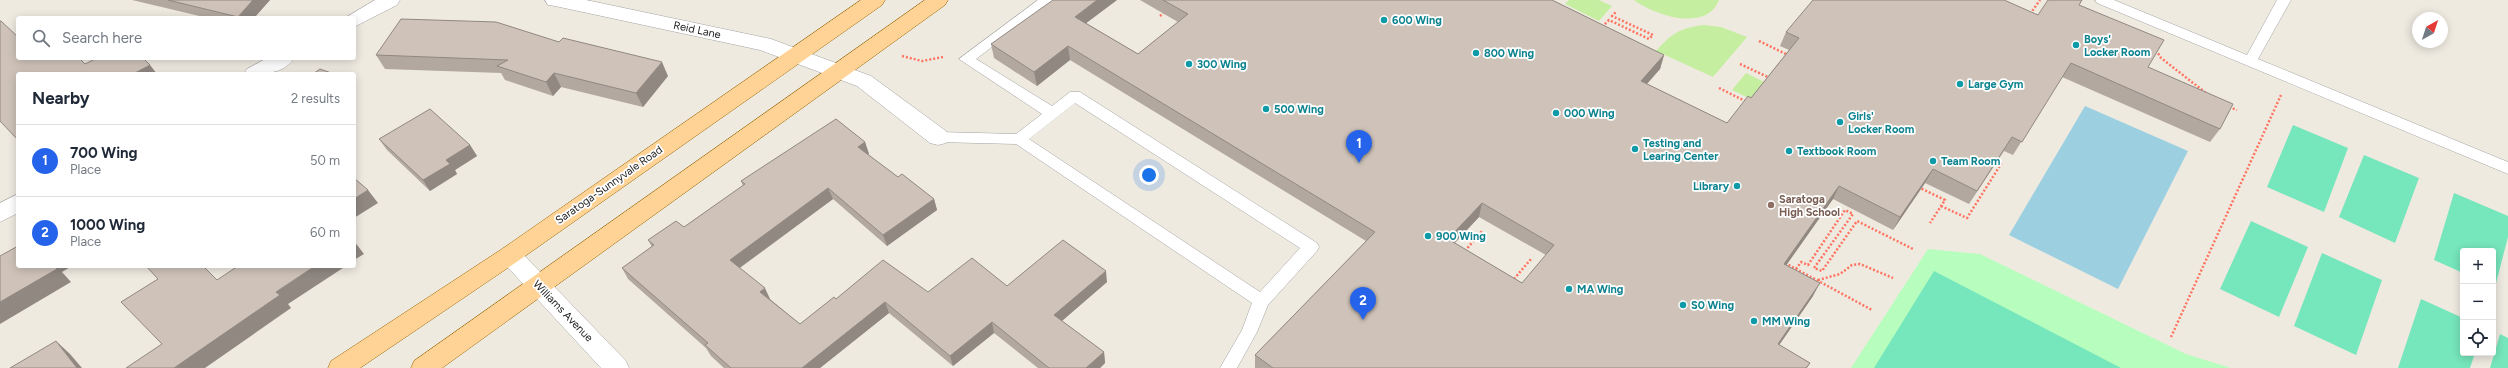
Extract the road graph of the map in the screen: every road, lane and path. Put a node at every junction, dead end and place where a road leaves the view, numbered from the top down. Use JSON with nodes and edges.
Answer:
{"nodes":[{"id":1,"x":390,"y":0,"type":"edge"},
{"id":2,"x":555,"y":0,"type":"edge"},
{"id":3,"x":876,"y":0,"type":"edge"},
{"id":4,"x":938,"y":0,"type":"edge"},
{"id":5,"x":1047,"y":0,"type":"edge"},
{"id":6,"x":2040,"y":0,"type":"edge"},
{"id":7,"x":2102,"y":0,"type":"edge"},
{"id":8,"x":2284,"y":0,"type":"edge"},
{"id":9,"x":1170,"y":8,"type":"edge"},
{"id":10,"x":1616,"y":12,"type":"dead end"},
{"id":11,"x":1160,"y":16,"type":"dead end"},
{"id":12,"x":2028,"y":18,"type":"edge"},
{"id":13,"x":356,"y":19,"type":"edge"},
{"id":14,"x":1600,"y":30,"type":"edge"},
{"id":15,"x":1759,"y":41,"type":"dead end"},
{"id":16,"x":2149,"y":48,"type":"edge"},
{"id":17,"x":794,"y":55,"type":"junction"},
{"id":18,"x":1791,"y":56,"type":"edge"},
{"id":19,"x":280,"y":60,"type":"edge"},
{"id":20,"x":2250,"y":62,"type":"junction"},
{"id":21,"x":1740,"y":64,"type":"dead end"},
{"id":22,"x":258,"y":72,"type":"edge"},
{"id":23,"x":836,"y":72,"type":"junction"},
{"id":24,"x":1772,"y":79,"type":"edge"},
{"id":25,"x":1719,"y":88,"type":"dead end"},
{"id":26,"x":2284,"y":88,"type":"dead end"},
{"id":27,"x":2209,"y":95,"type":"edge"},
{"id":28,"x":1754,"y":105,"type":"edge"},
{"id":29,"x":2226,"y":105,"type":"edge"},
{"id":30,"x":2237,"y":110,"type":"dead end"},
{"id":31,"x":1054,"y":114,"type":"junction"},
{"id":32,"x":938,"y":137,"type":"joint"},
{"id":33,"x":1019,"y":139,"type":"junction"},
{"id":34,"x":1987,"y":157,"type":"edge"},
{"id":35,"x":2508,"y":168,"type":"edge"},
{"id":36,"x":1911,"y":184,"type":"edge"},
{"id":37,"x":16,"y":204,"type":"edge"},
{"id":38,"x":1941,"y":206,"type":"junction"},
{"id":39,"x":0,"y":213,"type":"edge"},
{"id":40,"x":1930,"y":223,"type":"dead end"},
{"id":41,"x":1482,"y":231,"type":"dead end"},
{"id":42,"x":1913,"y":249,"type":"dead end"},
{"id":43,"x":1470,"y":254,"type":"edge"},
{"id":44,"x":510,"y":255,"type":"junction"},
{"id":45,"x":1531,"y":259,"type":"dead end"},
{"id":46,"x":1782,"y":262,"type":"edge"},
{"id":47,"x":1796,"y":269,"type":"junction"},
{"id":48,"x":1508,"y":275,"type":"edge"},
{"id":49,"x":1893,"y":278,"type":"dead end"},
{"id":50,"x":1514,"y":279,"type":"junction"},
{"id":51,"x":1817,"y":280,"type":"junction"},
{"id":52,"x":1509,"y":284,"type":"edge"},
{"id":53,"x":539,"y":287,"type":"junction"},
{"id":54,"x":1261,"y":300,"type":"junction"},
{"id":55,"x":1872,"y":310,"type":"dead end"},
{"id":56,"x":2171,"y":337,"type":"dead end"},
{"id":57,"x":340,"y":368,"type":"edge"},
{"id":58,"x":422,"y":368,"type":"edge"},
{"id":59,"x":617,"y":368,"type":"edge"},
{"id":60,"x":1228,"y":368,"type":"edge"}],
"edges":[{"from":1,"to":13,"type":"street"},
{"from":2,"to":17,"type":"street","name":"Reid Lane"},
{"from":3,"to":17,"type":"main road","name":"Saratoga-Sunnyvale Road"},
{"from":4,"to":23,"type":"main road"},
{"from":5,"to":31,"type":"lane"},
{"from":6,"to":12,"type":"path"},
{"from":7,"to":20,"type":"lane"},
{"from":8,"to":20,"type":"lane"},
{"from":9,"to":11,"type":"path"},
{"from":10,"to":14,"type":"path"},
{"from":15,"to":18,"type":"path"},
{"from":16,"to":27,"type":"path"},
{"from":17,"to":23,"type":"street","name":"Reid Lane"},
{"from":17,"to":44,"type":"main road","name":"Saratoga-Sunnyvale Road"},
{"from":19,"to":22,"type":"street"},
{"from":20,"to":35,"type":"lane"},
{"from":21,"to":24,"type":"path"},
{"from":23,"to":32,"type":"street","name":"Reid Lane"},
{"from":23,"to":53,"type":"main road"},
{"from":25,"to":28,"type":"path"},
{"from":26,"to":56,"type":"path"},
{"from":29,"to":30,"type":"path"},
{"from":31,"to":33,"type":"lane"},
{"from":31,"to":54,"type":"lane"},
{"from":32,"to":33,"type":"lane"},
{"from":33,"to":54,"type":"lane"},
{"from":34,"to":38,"type":"path"},
{"from":36,"to":38,"type":"path"},
{"from":37,"to":39,"type":"street"},
{"from":38,"to":40,"type":"path"},
{"from":41,"to":43,"type":"path"},
{"from":42,"to":47,"type":"path"},
{"from":44,"to":53,"type":"street","name":"Williams Avenue"},
{"from":44,"to":57,"type":"main road","name":"Saratoga-Sunnyvale Road"},
{"from":45,"to":50,"type":"path"},
{"from":46,"to":47,"type":"path"},
{"from":47,"to":51,"type":"path"},
{"from":48,"to":50,"type":"path"},
{"from":49,"to":51,"type":"path"},
{"from":50,"to":52,"type":"path"},
{"from":51,"to":55,"type":"path"},
{"from":53,"to":58,"type":"main road"},
{"from":53,"to":59,"type":"street","name":"Williams Avenue"},
{"from":54,"to":60,"type":"lane"}]}
